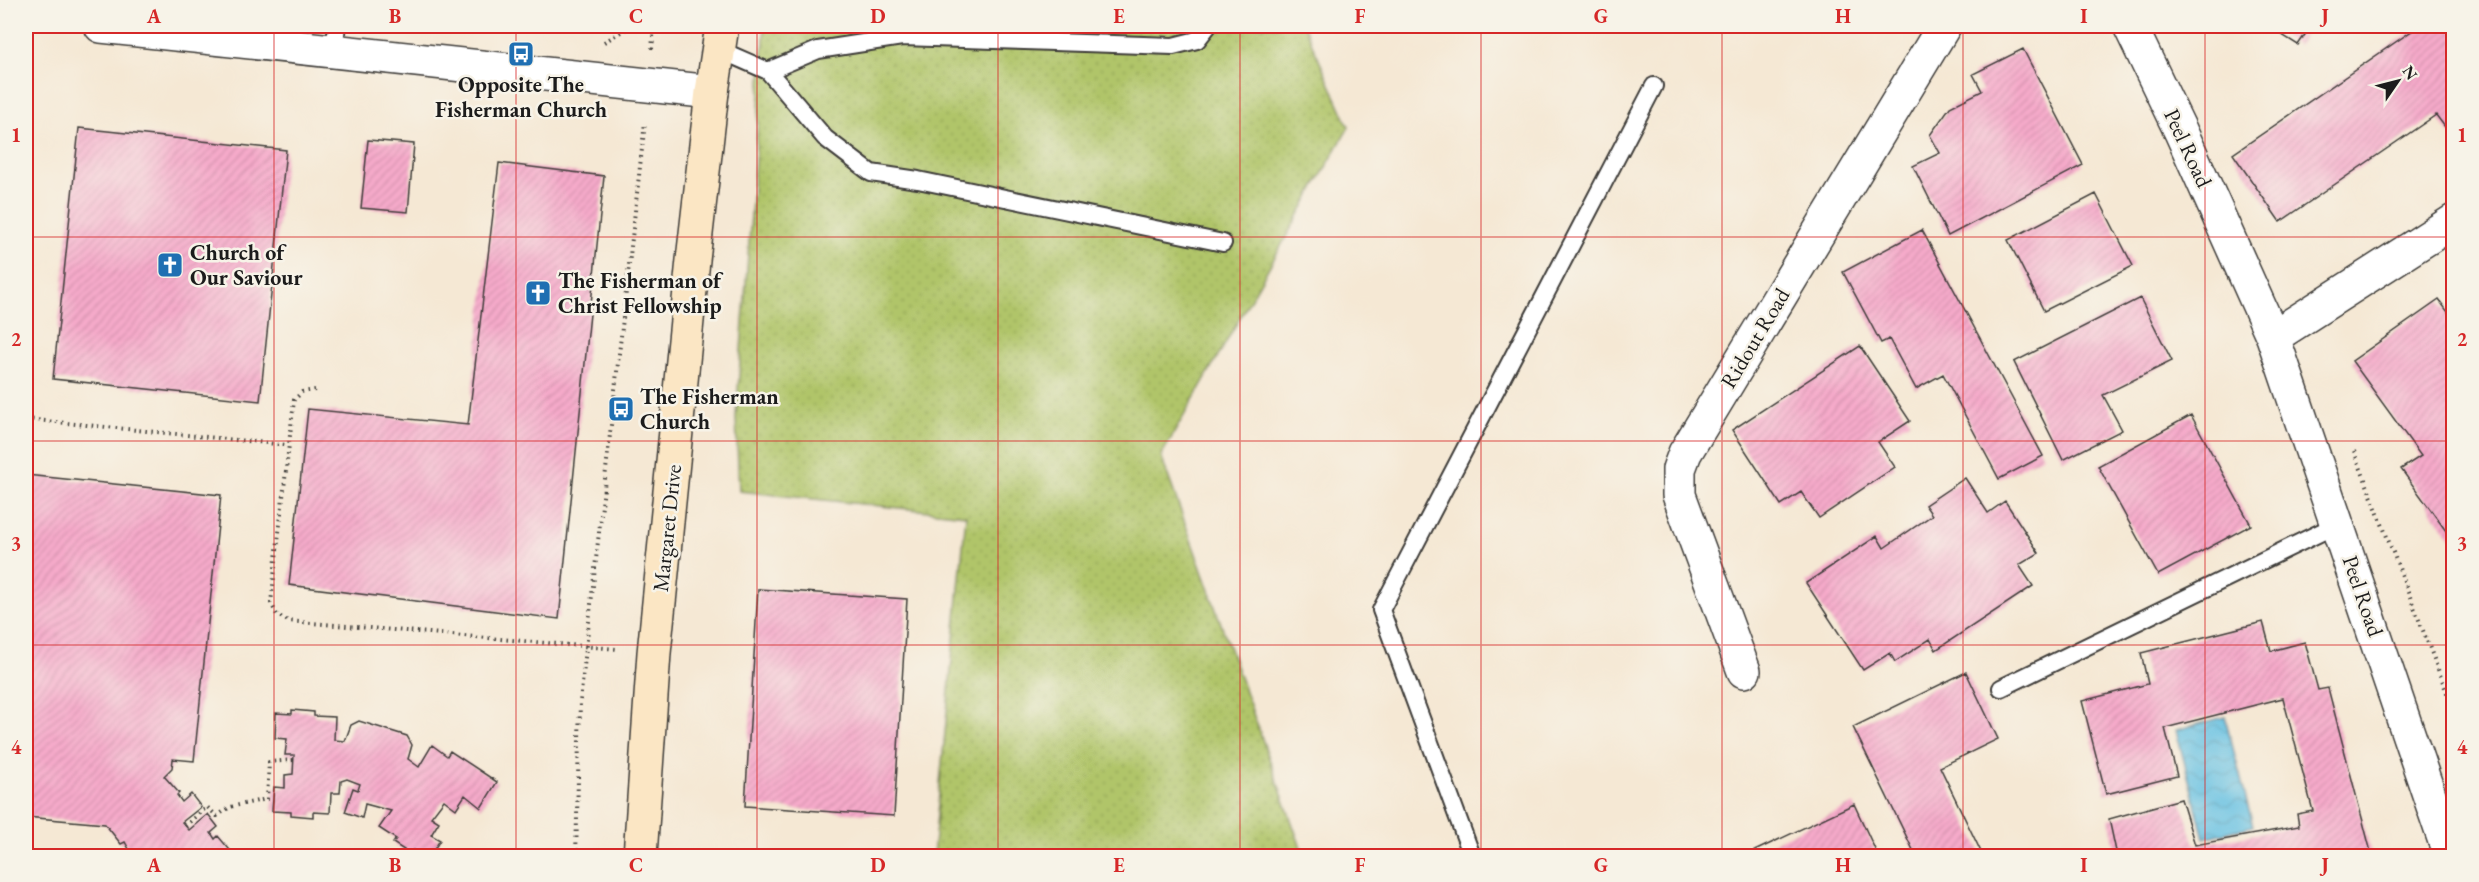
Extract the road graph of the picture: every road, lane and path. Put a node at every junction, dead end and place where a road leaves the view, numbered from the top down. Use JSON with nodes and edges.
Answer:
{"nodes":[{"id":1,"x":101,"y":26,"type":"edge"},
{"id":2,"x":1208,"y":26,"type":"edge"},
{"id":3,"x":1944,"y":26,"type":"edge"},
{"id":4,"x":2130,"y":26,"type":"edge"},
{"id":5,"x":293,"y":36,"type":"edge"},
{"id":6,"x":335,"y":38,"type":"edge"},
{"id":7,"x":721,"y":38,"type":"edge"},
{"id":8,"x":768,"y":71,"type":"junction"},
{"id":9,"x":649,"y":86,"type":"junction"},
{"id":10,"x":1654,"y":86,"type":"dead end"},
{"id":11,"x":712,"y":92,"type":"junction"},
{"id":12,"x":2454,"y":221,"type":"edge"},
{"id":13,"x":1223,"y":243,"type":"dead end"},
{"id":14,"x":2273,"y":337,"type":"junction"},
{"id":15,"x":315,"y":390,"type":"dead end"},
{"id":16,"x":26,"y":419,"type":"edge"},
{"id":17,"x":287,"y":445,"type":"junction"},
{"id":18,"x":2352,"y":447,"type":"dead end"},
{"id":19,"x":2338,"y":524,"type":"junction"},
{"id":20,"x":587,"y":647,"type":"junction"},
{"id":21,"x":654,"y":653,"type":"junction"},
{"id":22,"x":1744,"y":671,"type":"dead end"},
{"id":23,"x":2001,"y":688,"type":"dead end"},
{"id":24,"x":2454,"y":711,"type":"edge"},
{"id":25,"x":294,"y":760,"type":"dead end"},
{"id":26,"x":185,"y":826,"type":"dead end"},
{"id":27,"x":576,"y":856,"type":"edge"},
{"id":28,"x":640,"y":856,"type":"edge"},
{"id":29,"x":1472,"y":856,"type":"edge"},
{"id":30,"x":2450,"y":856,"type":"edge"}],
"edges":[{"from":1,"to":5,"type":"street"},
{"from":2,"to":8,"type":"lane"},
{"from":3,"to":22,"type":"street","name":"Ridout Road"},
{"from":4,"to":14,"type":"street","name":"Peel Road"},
{"from":5,"to":6,"type":"street"},
{"from":6,"to":9,"type":"street"},
{"from":7,"to":8,"type":"lane"},
{"from":7,"to":11,"type":"street","name":"Margaret Drive"},
{"from":8,"to":13,"type":"lane"},
{"from":9,"to":11,"type":"street"},
{"from":9,"to":20,"type":"path"},
{"from":10,"to":29,"type":"lane"},
{"from":11,"to":21,"type":"street","name":"Margaret Drive"},
{"from":12,"to":14,"type":"street"},
{"from":14,"to":19,"type":"street","name":"Peel Road"},
{"from":15,"to":17,"type":"path"},
{"from":16,"to":17,"type":"path"},
{"from":17,"to":20,"type":"path"},
{"from":18,"to":24,"type":"path"},
{"from":19,"to":23,"type":"lane"},
{"from":19,"to":30,"type":"street","name":"Peel Road"},
{"from":20,"to":21,"type":"path"},
{"from":20,"to":27,"type":"path"},
{"from":21,"to":28,"type":"street","name":"Margaret Drive"},
{"from":25,"to":26,"type":"path"}]}
